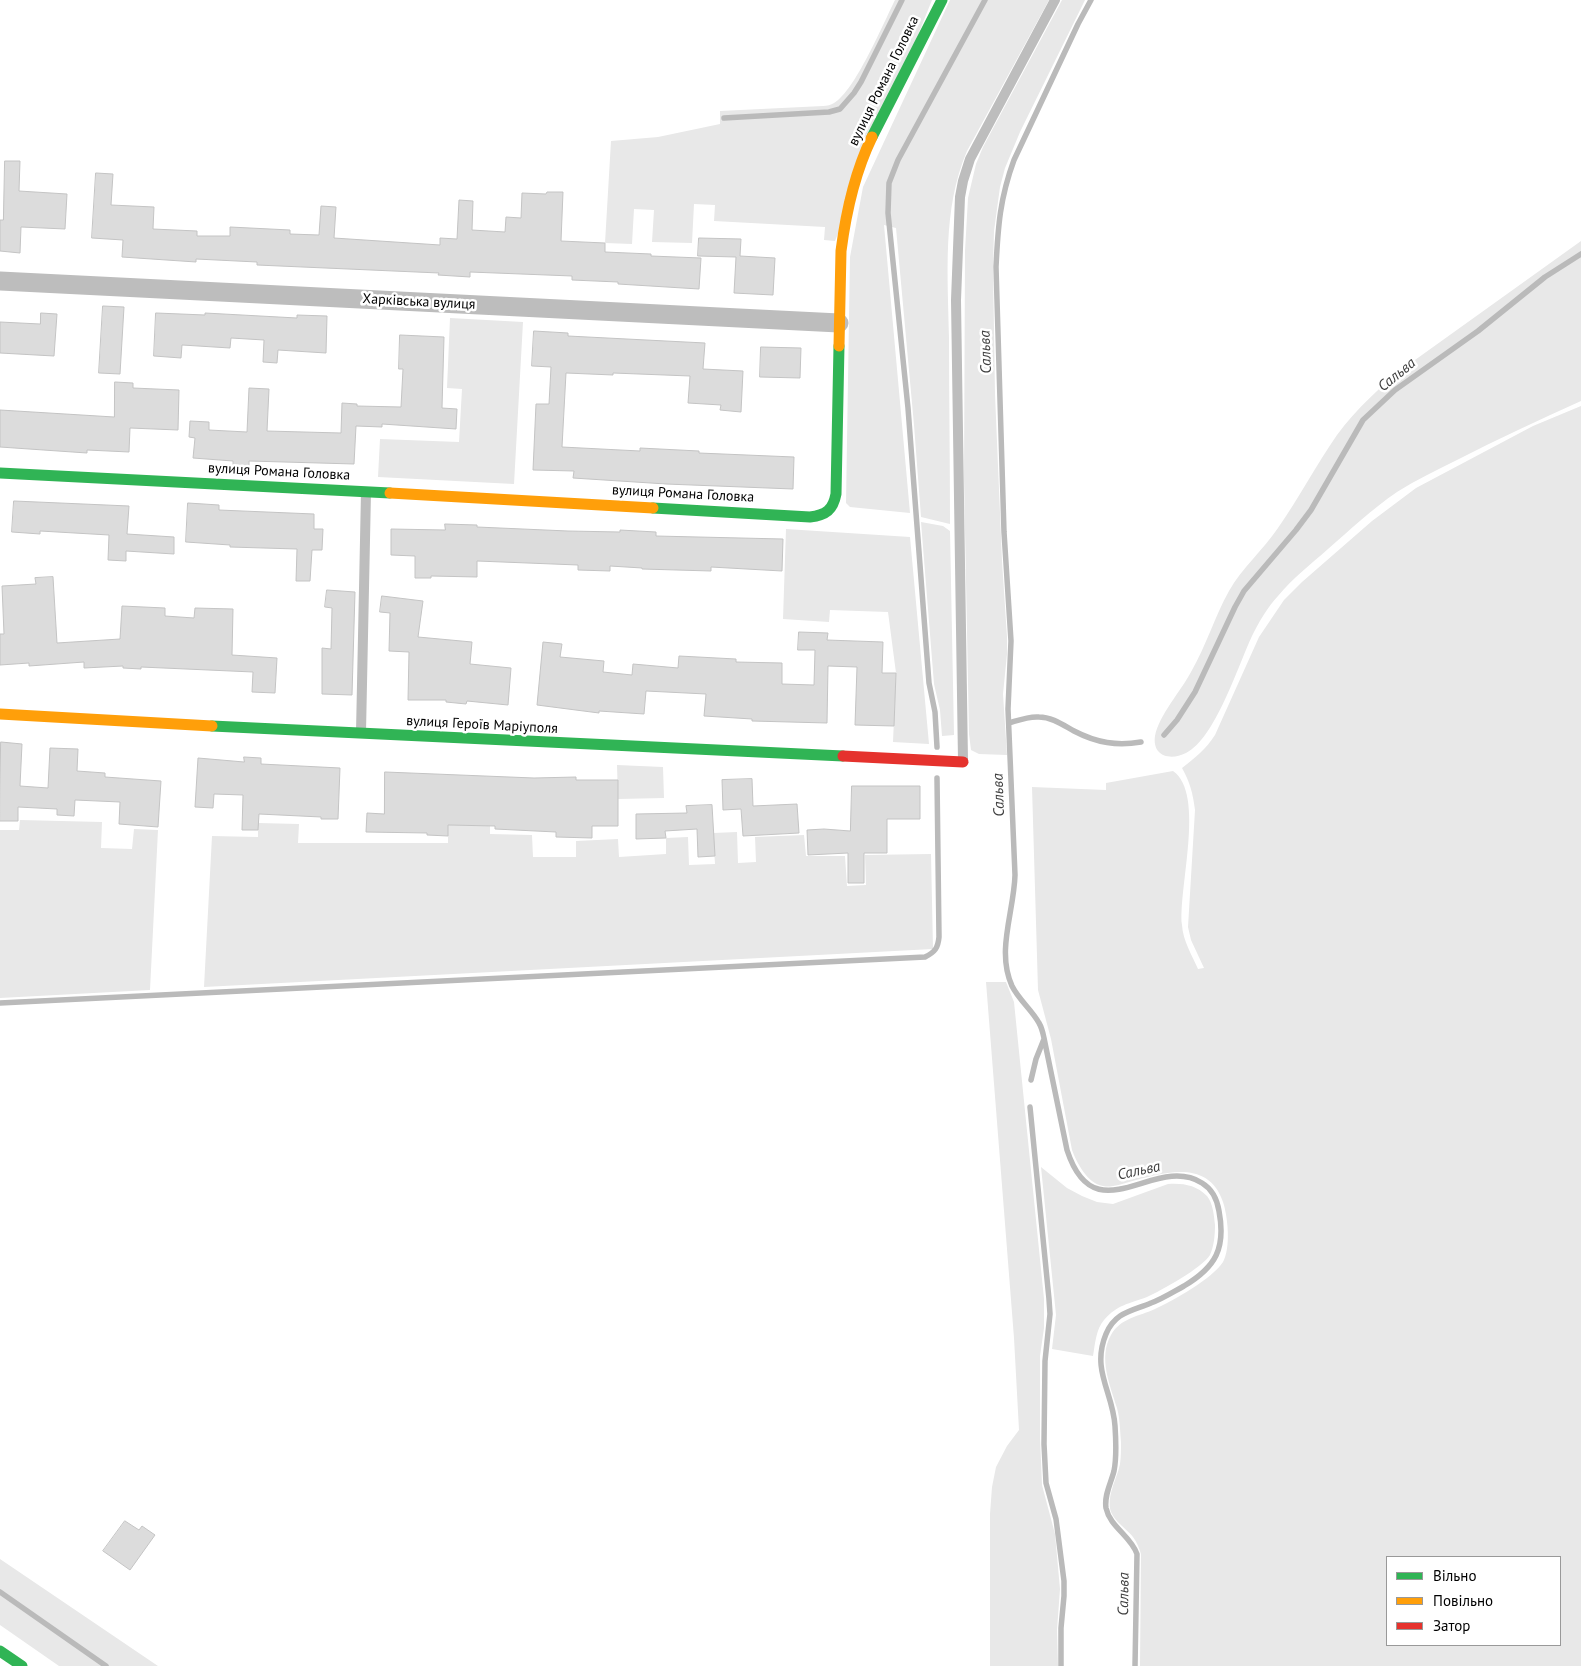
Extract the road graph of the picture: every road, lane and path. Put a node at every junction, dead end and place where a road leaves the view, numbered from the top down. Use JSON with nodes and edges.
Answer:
{"nodes":[{"id":1,"x":942,"y":0,"type":"edge"},
{"id":2,"x":1056,"y":0,"type":"edge"},
{"id":3,"x":0,"y":281,"type":"edge"},
{"id":4,"x":839,"y":324,"type":"junction"},
{"id":5,"x":0,"y":473,"type":"edge"},
{"id":6,"x":366,"y":491,"type":"junction"},
{"id":7,"x":0,"y":714,"type":"edge"},
{"id":8,"x":361,"y":734,"type":"junction"},
{"id":9,"x":963,"y":762,"type":"joint"},
{"id":10,"x":0,"y":1651,"type":"edge"},
{"id":11,"x":22,"y":1666,"type":"edge"}],
"edges":[{"from":1,"to":4,"type":"main road","name":"вулиця Романа Головка"},
{"from":2,"to":9,"type":"lane"},
{"from":3,"to":4,"type":"street","name":"Харківська вулиця"},
{"from":4,"to":6,"type":"main road","name":"вулиця Романа Головка"},
{"from":5,"to":6,"type":"main road","name":"вулиця Романа Головка"},
{"from":6,"to":8,"type":"lane"},
{"from":7,"to":8,"type":"main road","name":"вулиця Героїв Маріуполя"},
{"from":8,"to":9,"type":"main road","name":"вулиця Героїв Маріуполя"},
{"from":10,"to":11,"type":"main road"}]}
